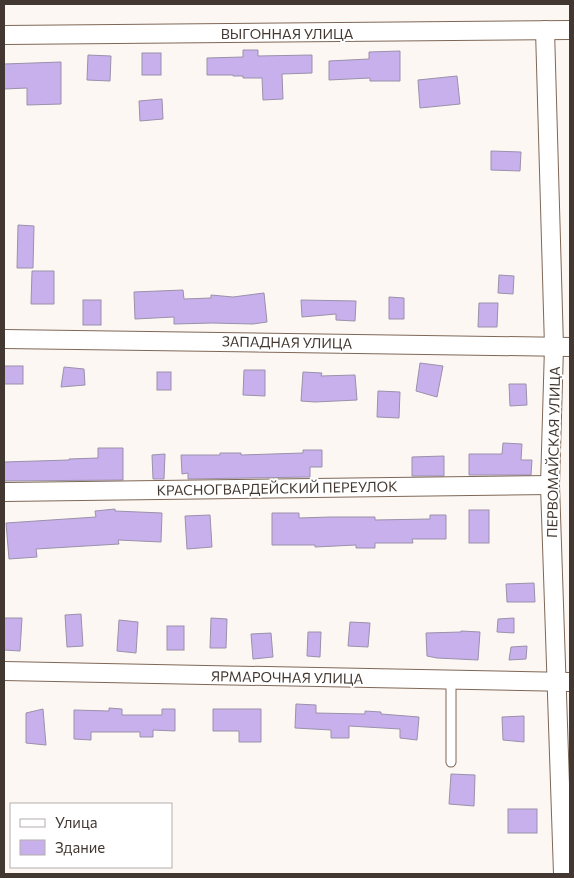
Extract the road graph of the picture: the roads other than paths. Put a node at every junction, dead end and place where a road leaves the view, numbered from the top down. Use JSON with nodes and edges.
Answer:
{"nodes":[{"id":1,"x":545,"y":30,"type":"junction"},
{"id":2,"x":570,"y":30,"type":"edge"},
{"id":3,"x":4,"y":35,"type":"edge"},
{"id":4,"x":4,"y":339,"type":"edge"},
{"id":5,"x":562,"y":347,"type":"edge"},
{"id":6,"x":550,"y":485,"type":"junction"},
{"id":7,"x":4,"y":492,"type":"edge"},
{"id":8,"x":4,"y":671,"type":"edge"},
{"id":9,"x":451,"y":680,"type":"junction"},
{"id":10,"x":563,"y":682,"type":"edge"},
{"id":11,"x":451,"y":762,"type":"dead end"},
{"id":12,"x":563,"y":874,"type":"edge"}],
"edges":[{"from":1,"to":2,"type":"street","name":"ВЫГОННАЯ УЛИЦА"},
{"from":1,"to":3,"type":"street","name":"ВЫГОННАЯ УЛИЦА"},
{"from":1,"to":5,"type":"street","name":"ПЕРВОМАЙСКАЯ УЛИЦА"},
{"from":4,"to":5,"type":"street","name":"ЗАПАДНАЯ УЛИЦА"},
{"from":5,"to":6,"type":"street","name":"ПЕРВОМАЙСКАЯ УЛИЦА"},
{"from":6,"to":7,"type":"street","name":"КРАСНОГВАРДЕЙСКИЙ ПЕРЕУЛОК"},
{"from":6,"to":10,"type":"street","name":"ПЕРВОМАЙСКАЯ УЛИЦА"},
{"from":8,"to":9,"type":"street","name":"ЯРМАРОЧНАЯ УЛИЦА"},
{"from":9,"to":10,"type":"street","name":"ЯРМАРОЧНАЯ УЛИЦА"},
{"from":9,"to":11,"type":"lane"},
{"from":10,"to":12,"type":"street","name":"ПЕРВОМАЙСКАЯ УЛИЦА"}]}
